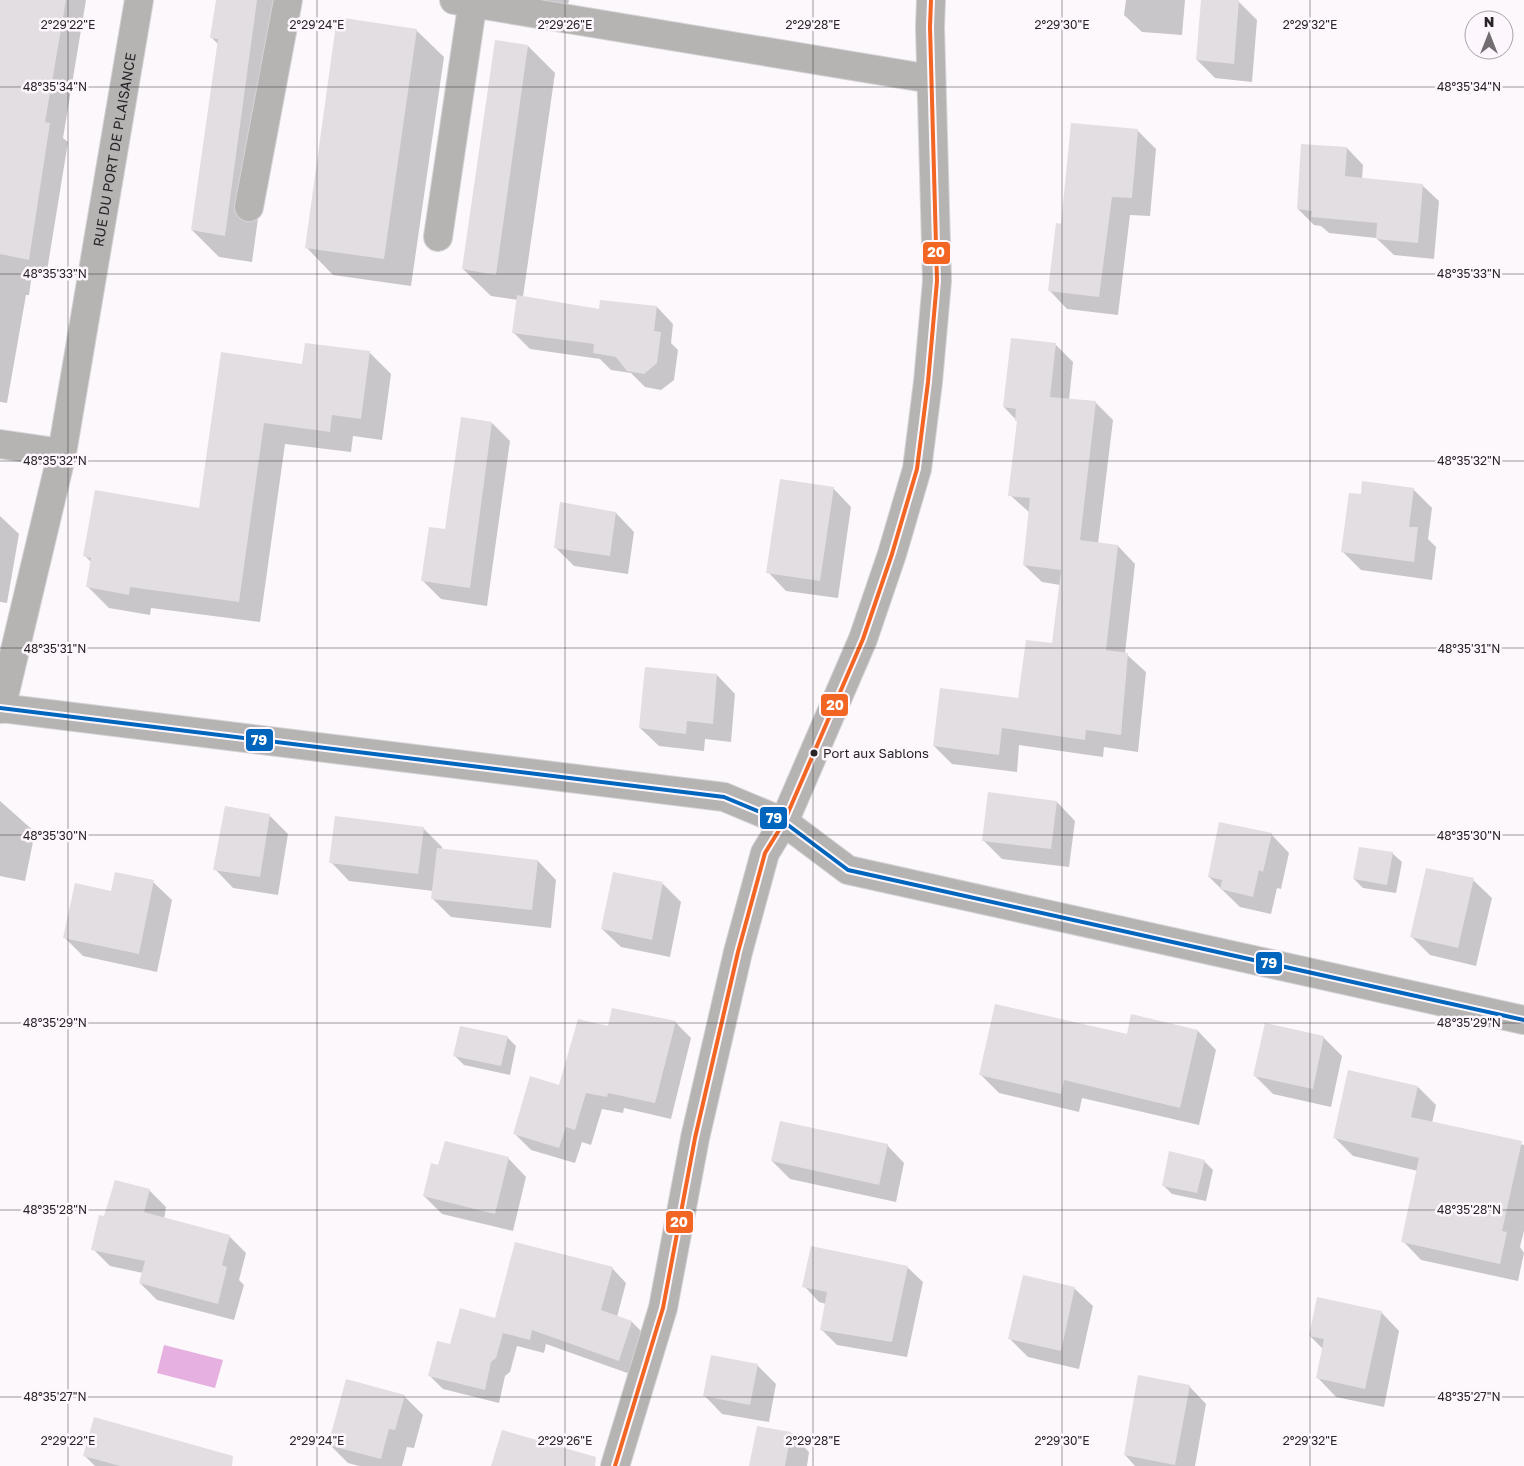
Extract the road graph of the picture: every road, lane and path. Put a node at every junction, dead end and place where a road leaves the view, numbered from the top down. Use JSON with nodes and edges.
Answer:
{"nodes":[{"id":1,"x":139,"y":0,"type":"edge"},
{"id":2,"x":288,"y":0,"type":"edge"},
{"id":3,"x":931,"y":0,"type":"edge"},
{"id":4,"x":466,"y":1,"type":"edge"},
{"id":5,"x":931,"y":79,"type":"junction"},
{"id":6,"x":249,"y":207,"type":"dead end"},
{"id":7,"x":438,"y":237,"type":"dead end"},
{"id":8,"x":0,"y":444,"type":"edge"},
{"id":9,"x":62,"y":453,"type":"junction"},
{"id":10,"x":1,"y":709,"type":"edge"},
{"id":11,"x":784,"y":822,"type":"junction"},
{"id":12,"x":1524,"y":1020,"type":"edge"},
{"id":13,"x":615,"y":1466,"type":"edge"}],
"edges":[{"from":1,"to":9,"type":"street","name":"RUE DU PORT DE PLAISANCE"},
{"from":2,"to":6,"type":"street"},
{"from":3,"to":5,"type":"street"},
{"from":4,"to":5,"type":"street"},
{"from":4,"to":7,"type":"street"},
{"from":5,"to":11,"type":"street"},
{"from":8,"to":9,"type":"street"},
{"from":9,"to":10,"type":"street","name":"RUE DU PORT DE PLAISANCE"},
{"from":10,"to":11,"type":"street"},
{"from":11,"to":12,"type":"street"},
{"from":11,"to":13,"type":"street"}]}
